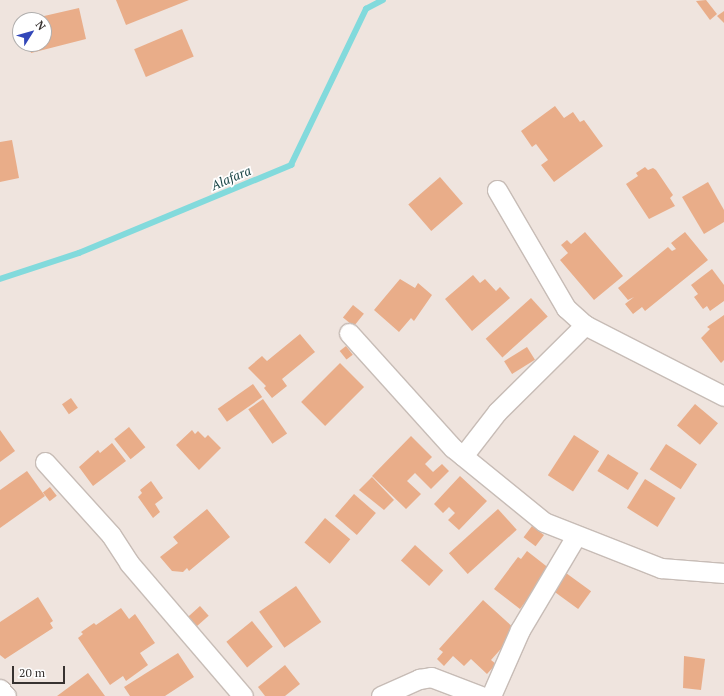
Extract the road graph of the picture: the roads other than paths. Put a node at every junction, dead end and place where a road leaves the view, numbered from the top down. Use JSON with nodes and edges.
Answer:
{"nodes":[{"id":1,"x":497,"y":190,"type":"dead end"},
{"id":2,"x":585,"y":325,"type":"junction"},
{"id":3,"x":349,"y":333,"type":"dead end"},
{"id":4,"x":724,"y":396,"type":"edge"},
{"id":5,"x":463,"y":456,"type":"junction"},
{"id":6,"x":45,"y":462,"type":"dead end"},
{"id":7,"x":576,"y":536,"type":"junction"},
{"id":8,"x":724,"y":573,"type":"edge"},
{"id":9,"x":0,"y":689,"type":"edge"},
{"id":10,"x":6,"y":696,"type":"edge"},
{"id":11,"x":243,"y":696,"type":"edge"},
{"id":12,"x":381,"y":696,"type":"edge"},
{"id":13,"x":480,"y":696,"type":"edge"},
{"id":14,"x":491,"y":696,"type":"edge"}],
"edges":[{"from":1,"to":2,"type":"street"},
{"from":2,"to":4,"type":"street"},
{"from":2,"to":5,"type":"street"},
{"from":3,"to":5,"type":"street"},
{"from":5,"to":7,"type":"street"},
{"from":6,"to":11,"type":"street"},
{"from":7,"to":8,"type":"street"},
{"from":7,"to":14,"type":"street"},
{"from":9,"to":10,"type":"street"},
{"from":12,"to":13,"type":"street"}]}
